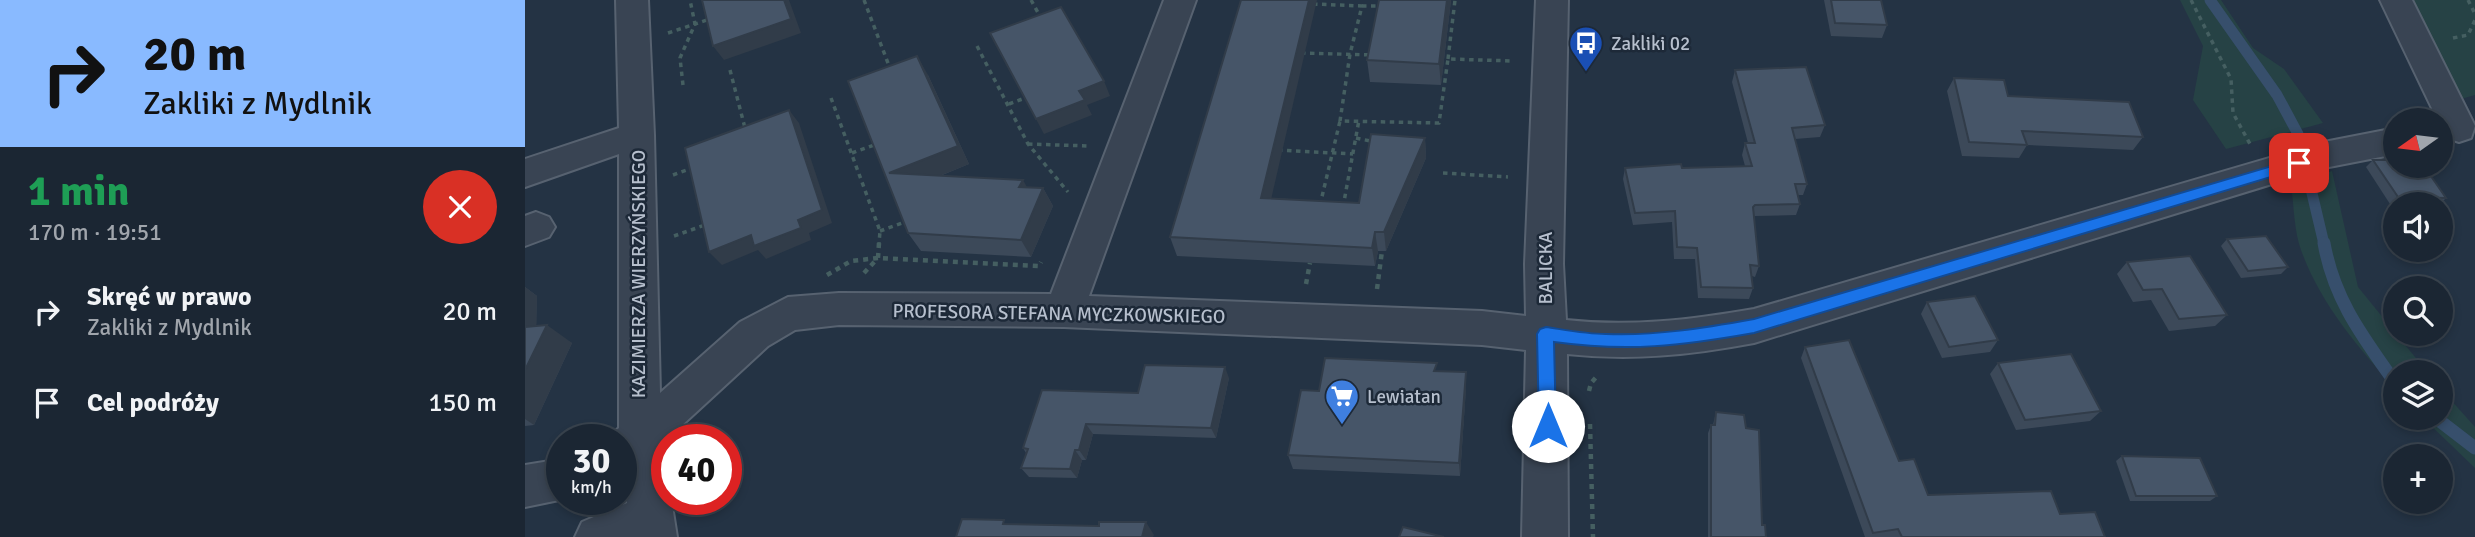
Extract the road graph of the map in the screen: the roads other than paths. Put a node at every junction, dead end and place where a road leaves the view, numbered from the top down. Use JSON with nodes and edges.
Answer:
{"nodes":[{"id":1,"x":632,"y":0,"type":"edge"},
{"id":2,"x":1180,"y":0,"type":"edge"},
{"id":3,"x":1552,"y":0,"type":"edge"},
{"id":4,"x":2396,"y":0,"type":"edge"},
{"id":5,"x":2458,"y":129,"type":"edge"},
{"id":6,"x":637,"y":135,"type":"junction"},
{"id":7,"x":2383,"y":144,"type":"edge"},
{"id":8,"x":544,"y":158,"type":"edge"},
{"id":9,"x":1064,"y":311,"type":"junction"},
{"id":10,"x":1546,"y":334,"type":"junction"},
{"id":11,"x":633,"y":424,"type":"edge"},
{"id":12,"x":637,"y":439,"type":"edge"},
{"id":13,"x":546,"y":482,"type":"edge"},
{"id":14,"x":525,"y":486,"type":"edge"},
{"id":15,"x":627,"y":515,"type":"edge"},
{"id":16,"x":626,"y":533,"type":"edge"},
{"id":17,"x":1545,"y":537,"type":"edge"}],
"edges":[{"from":1,"to":6,"type":"street","name":"KAZIMIERZA WIERZYŃSKIEGO"},
{"from":2,"to":9,"type":"street"},
{"from":3,"to":10,"type":"street","name":"BALICKA"},
{"from":4,"to":5,"type":"street"},
{"from":6,"to":8,"type":"street","name":"KAZIMIERZA WIERZYŃSKIEGO"},
{"from":6,"to":11,"type":"street","name":"KAZIMIERZA WIERZYŃSKIEGO"},
{"from":7,"to":10,"type":"street","name":"PROFESORA STEFANA MYCZKOWSKIEGO"},
{"from":9,"to":10,"type":"street","name":"PROFESORA STEFANA MYCZKOWSKIEGO"},
{"from":9,"to":12,"type":"street","name":"PROFESORA STEFANA MYCZKOWSKIEGO"},
{"from":10,"to":17,"type":"street","name":"BALICKA"},
{"from":13,"to":14,"type":"street"},
{"from":15,"to":16,"type":"street","name":"KAZIMIERZA WIERZYŃSKIEGO"}]}
